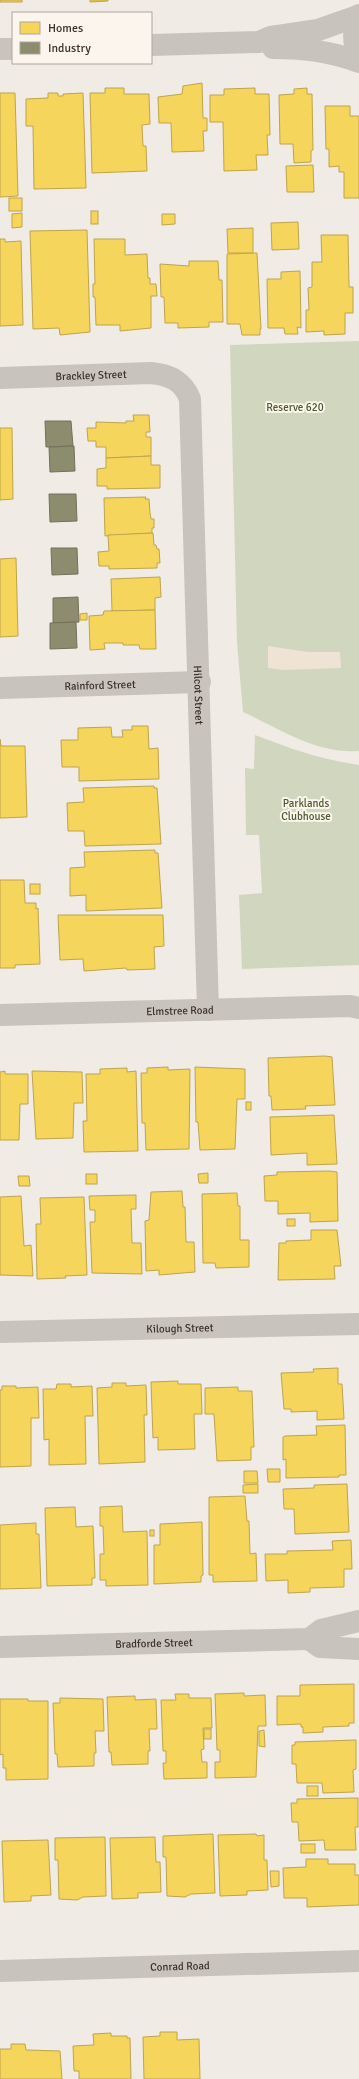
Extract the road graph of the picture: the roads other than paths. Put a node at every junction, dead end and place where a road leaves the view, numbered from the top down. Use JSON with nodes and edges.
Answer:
{"nodes":[{"id":1,"x":359,"y":16,"type":"edge"},
{"id":2,"x":259,"y":42,"type":"junction"},
{"id":3,"x":152,"y":45,"type":"edge"},
{"id":4,"x":0,"y":49,"type":"edge"},
{"id":5,"x":12,"y":49,"type":"edge"},
{"id":6,"x":359,"y":56,"type":"edge"},
{"id":7,"x":359,"y":62,"type":"edge"},
{"id":8,"x":0,"y":378,"type":"edge"},
{"id":9,"x":180,"y":383,"type":"joint"},
{"id":10,"x":200,"y":682,"type":"junction"},
{"id":11,"x":0,"y":688,"type":"edge"},
{"id":12,"x":359,"y":1008,"type":"edge"},
{"id":13,"x":208,"y":1010,"type":"junction"},
{"id":14,"x":0,"y":1015,"type":"edge"},
{"id":15,"x":359,"y":1324,"type":"edge"},
{"id":16,"x":0,"y":1332,"type":"edge"},
{"id":17,"x":359,"y":1621,"type":"edge"},
{"id":18,"x":309,"y":1639,"type":"junction"},
{"id":19,"x":0,"y":1647,"type":"edge"},
{"id":20,"x":359,"y":1649,"type":"edge"},
{"id":21,"x":359,"y":1961,"type":"edge"},
{"id":22,"x":0,"y":1971,"type":"edge"}],
"edges":[{"from":1,"to":2,"type":"street"},
{"from":1,"to":6,"type":"street"},
{"from":2,"to":3,"type":"street"},
{"from":2,"to":7,"type":"street"},
{"from":4,"to":5,"type":"street"},
{"from":8,"to":9,"type":"street","name":"Brackley Street"},
{"from":9,"to":10,"type":"street","name":"Hilcot Street"},
{"from":10,"to":11,"type":"street","name":"Rainford Street"},
{"from":10,"to":13,"type":"street","name":"Hilcot Street"},
{"from":12,"to":13,"type":"street","name":"Elmstree Road"},
{"from":13,"to":14,"type":"street","name":"Elmstree Road"},
{"from":15,"to":16,"type":"street","name":"Kilough Street"},
{"from":17,"to":18,"type":"street","name":"Bradforde Street"},
{"from":18,"to":19,"type":"street","name":"Bradforde Street"},
{"from":18,"to":20,"type":"street","name":"Bradforde Street"},
{"from":21,"to":22,"type":"street","name":"Conrad Road"}]}
